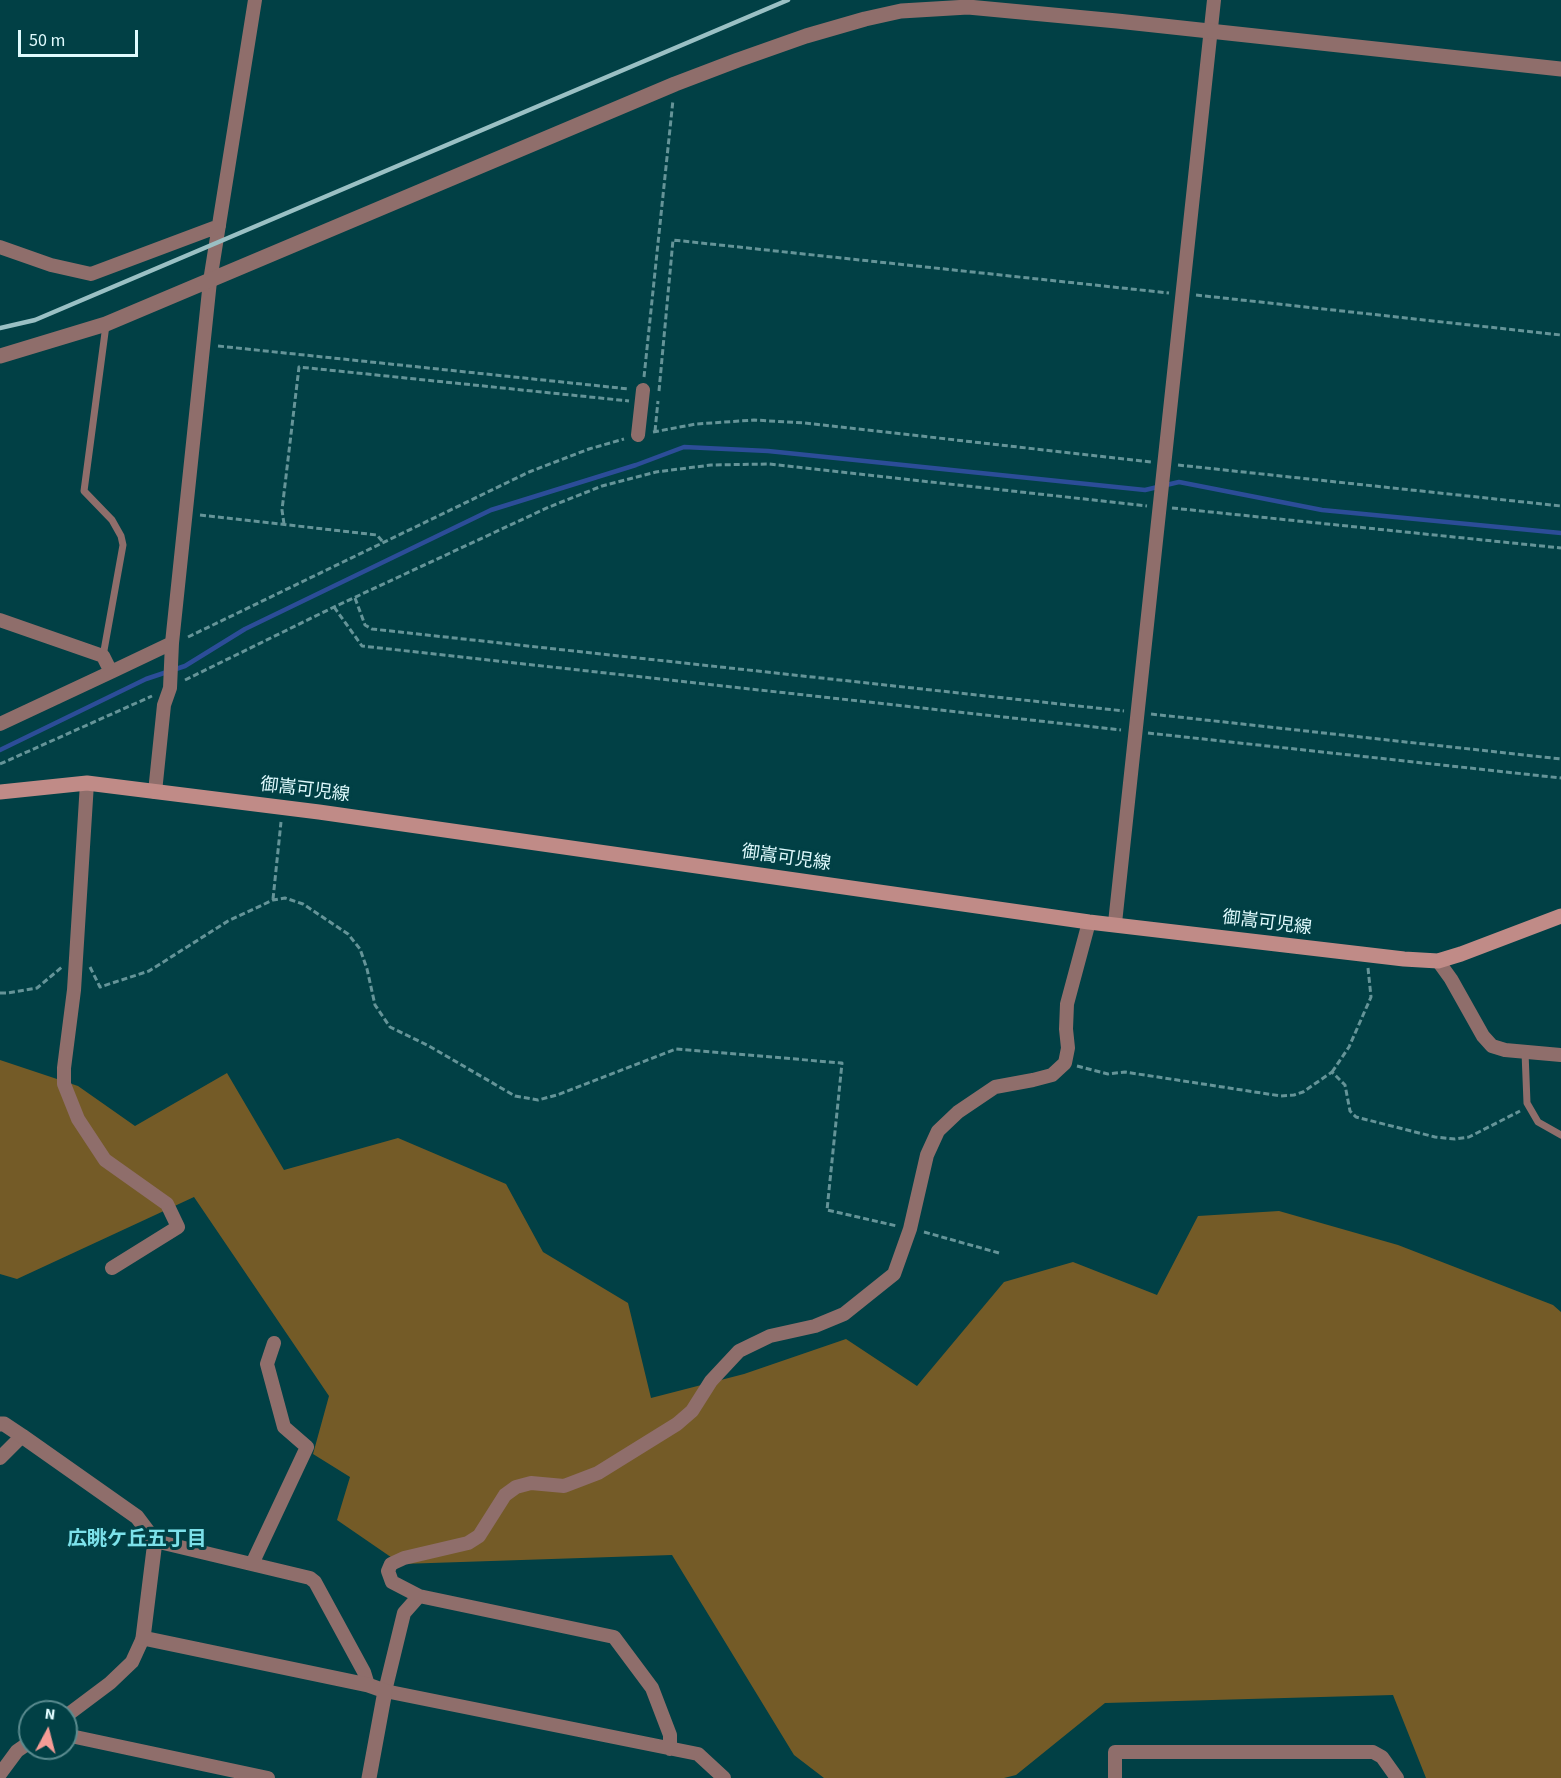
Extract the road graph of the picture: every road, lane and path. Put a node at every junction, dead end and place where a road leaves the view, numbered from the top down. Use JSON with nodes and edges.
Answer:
{"nodes":[{"id":1,"x":255,"y":0,"type":"edge"},
{"id":2,"x":1214,"y":0,"type":"edge"},
{"id":3,"x":1210,"y":32,"type":"junction"},
{"id":4,"x":1561,"y":69,"type":"edge"},
{"id":5,"x":675,"y":84,"type":"junction"},
{"id":6,"x":219,"y":226,"type":"junction"},
{"id":7,"x":0,"y":247,"type":"edge"},
{"id":8,"x":210,"y":281,"type":"junction"},
{"id":9,"x":1182,"y":294,"type":"junction"},
{"id":10,"x":106,"y":324,"type":"junction"},
{"id":11,"x":1561,"y":335,"type":"edge"},
{"id":12,"x":204,"y":344,"type":"junction"},
{"id":13,"x":0,"y":356,"type":"edge"},
{"id":14,"x":642,"y":396,"type":"junction"},
{"id":15,"x":655,"y":431,"type":"junction"},
{"id":16,"x":638,"y":435,"type":"junction"},
{"id":17,"x":1164,"y":464,"type":"junction"},
{"id":18,"x":1561,"y":506,"type":"edge"},
{"id":19,"x":1159,"y":507,"type":"junction"},
{"id":20,"x":186,"y":514,"type":"junction"},
{"id":21,"x":284,"y":524,"type":"junction"},
{"id":22,"x":383,"y":542,"type":"junction"},
{"id":23,"x":1561,"y":548,"type":"edge"},
{"id":24,"x":355,"y":598,"type":"junction"},
{"id":25,"x":334,"y":607,"type":"junction"},
{"id":26,"x":0,"y":620,"type":"edge"},
{"id":27,"x":172,"y":643,"type":"junction"},
{"id":28,"x":103,"y":656,"type":"junction"},
{"id":29,"x":111,"y":672,"type":"junction"},
{"id":30,"x":170,"y":685,"type":"junction"},
{"id":31,"x":1137,"y":713,"type":"junction"},
{"id":32,"x":0,"y":724,"type":"edge"},
{"id":33,"x":1136,"y":732,"type":"junction"},
{"id":34,"x":1561,"y":759,"type":"edge"},
{"id":35,"x":0,"y":764,"type":"edge"},
{"id":36,"x":1561,"y":778,"type":"edge"},
{"id":37,"x":87,"y":783,"type":"junction"},
{"id":38,"x":0,"y":792,"type":"edge"},
{"id":39,"x":154,"y":792,"type":"junction"},
{"id":40,"x":282,"y":808,"type":"junction"},
{"id":41,"x":273,"y":900,"type":"junction"},
{"id":42,"x":1561,"y":916,"type":"edge"},
{"id":43,"x":1089,"y":921,"type":"junction"},
{"id":44,"x":1114,"y":923,"type":"junction"},
{"id":45,"x":1367,"y":955,"type":"junction"},
{"id":46,"x":75,"y":956,"type":"junction"},
{"id":47,"x":1437,"y":961,"type":"junction"},
{"id":48,"x":0,"y":993,"type":"edge"},
{"id":49,"x":1525,"y":1052,"type":"junction"},
{"id":50,"x":1561,"y":1055,"type":"edge"},
{"id":51,"x":1065,"y":1063,"type":"junction"},
{"id":52,"x":1332,"y":1072,"type":"junction"},
{"id":53,"x":1529,"y":1106,"type":"junction"},
{"id":54,"x":1561,"y":1135,"type":"edge"},
{"id":55,"x":910,"y":1228,"type":"junction"},
{"id":56,"x":999,"y":1253,"type":"dead end"},
{"id":57,"x":112,"y":1268,"type":"dead end"},
{"id":58,"x":274,"y":1343,"type":"dead end"},
{"id":59,"x":0,"y":1424,"type":"edge"},
{"id":60,"x":22,"y":1436,"type":"junction"},
{"id":61,"x":0,"y":1458,"type":"edge"},
{"id":62,"x":155,"y":1541,"type":"junction"},
{"id":63,"x":252,"y":1564,"type":"junction"},
{"id":64,"x":419,"y":1596,"type":"junction"},
{"id":65,"x":143,"y":1638,"type":"junction"},
{"id":66,"x":368,"y":1685,"type":"junction"},
{"id":67,"x":385,"y":1691,"type":"junction"},
{"id":68,"x":78,"y":1707,"type":"edge"},
{"id":69,"x":78,"y":1738,"type":"edge"},
{"id":70,"x":670,"y":1749,"type":"junction"},
{"id":71,"x":18,"y":1750,"type":"edge"},
{"id":72,"x":0,"y":1774,"type":"edge"},
{"id":73,"x":268,"y":1778,"type":"edge"},
{"id":74,"x":369,"y":1778,"type":"edge"},
{"id":75,"x":724,"y":1778,"type":"edge"},
{"id":76,"x":1115,"y":1778,"type":"edge"},
{"id":77,"x":1397,"y":1778,"type":"edge"}],
"edges":[{"from":1,"to":6,"type":"street"},
{"from":2,"to":3,"type":"street"},
{"from":3,"to":4,"type":"street"},
{"from":3,"to":5,"type":"street"},
{"from":3,"to":9,"type":"street"},
{"from":5,"to":8,"type":"street"},
{"from":5,"to":14,"type":"path"},
{"from":6,"to":7,"type":"street"},
{"from":6,"to":8,"type":"street"},
{"from":8,"to":10,"type":"street"},
{"from":8,"to":12,"type":"street"},
{"from":9,"to":11,"type":"path"},
{"from":9,"to":15,"type":"path"},
{"from":9,"to":17,"type":"street"},
{"from":10,"to":13,"type":"street"},
{"from":10,"to":28,"type":"lane"},
{"from":12,"to":14,"type":"path"},
{"from":12,"to":20,"type":"street"},
{"from":14,"to":16,"type":"street"},
{"from":14,"to":21,"type":"path"},
{"from":15,"to":16,"type":"path"},
{"from":15,"to":17,"type":"path"},
{"from":16,"to":22,"type":"path"},
{"from":17,"to":18,"type":"path"},
{"from":17,"to":19,"type":"street"},
{"from":19,"to":23,"type":"path"},
{"from":19,"to":24,"type":"path"},
{"from":19,"to":31,"type":"street"},
{"from":20,"to":21,"type":"path"},
{"from":20,"to":27,"type":"street"},
{"from":21,"to":22,"type":"path"},
{"from":22,"to":27,"type":"path"},
{"from":24,"to":25,"type":"path"},
{"from":24,"to":31,"type":"path"},
{"from":25,"to":30,"type":"path"},
{"from":25,"to":33,"type":"path"},
{"from":26,"to":28,"type":"street"},
{"from":27,"to":29,"type":"street"},
{"from":27,"to":30,"type":"street"},
{"from":28,"to":29,"type":"street"},
{"from":29,"to":32,"type":"street"},
{"from":30,"to":35,"type":"path"},
{"from":30,"to":39,"type":"street"},
{"from":31,"to":33,"type":"street"},
{"from":31,"to":34,"type":"path"},
{"from":33,"to":36,"type":"path"},
{"from":33,"to":44,"type":"street"},
{"from":37,"to":38,"type":"main road","name":"御嵩可児線"},
{"from":37,"to":39,"type":"main road","name":"御嵩可児線"},
{"from":37,"to":46,"type":"street"},
{"from":39,"to":40,"type":"main road","name":"御嵩可児線"},
{"from":40,"to":41,"type":"path"},
{"from":40,"to":43,"type":"main road","name":"御嵩可児線"},
{"from":41,"to":46,"type":"path"},
{"from":41,"to":55,"type":"path"},
{"from":42,"to":47,"type":"main road","name":"御嵩可児線"},
{"from":43,"to":44,"type":"main road","name":"御嵩可児線"},
{"from":43,"to":51,"type":"street"},
{"from":44,"to":45,"type":"main road","name":"御嵩可児線"},
{"from":45,"to":47,"type":"main road","name":"御嵩可児線"},
{"from":45,"to":52,"type":"path"},
{"from":46,"to":48,"type":"path"},
{"from":46,"to":57,"type":"street"},
{"from":47,"to":49,"type":"street"},
{"from":49,"to":50,"type":"street"},
{"from":49,"to":53,"type":"lane"},
{"from":51,"to":52,"type":"path"},
{"from":51,"to":55,"type":"street"},
{"from":52,"to":53,"type":"path"},
{"from":53,"to":54,"type":"lane"},
{"from":55,"to":56,"type":"path"},
{"from":55,"to":64,"type":"street"},
{"from":58,"to":63,"type":"street"},
{"from":59,"to":60,"type":"street"},
{"from":60,"to":61,"type":"street"},
{"from":60,"to":62,"type":"street"},
{"from":62,"to":63,"type":"street"},
{"from":62,"to":65,"type":"street"},
{"from":63,"to":66,"type":"street"},
{"from":64,"to":67,"type":"street"},
{"from":64,"to":70,"type":"street"},
{"from":65,"to":66,"type":"street"},
{"from":65,"to":68,"type":"street"},
{"from":66,"to":67,"type":"street"},
{"from":67,"to":70,"type":"street"},
{"from":67,"to":74,"type":"street"},
{"from":69,"to":73,"type":"street"},
{"from":70,"to":75,"type":"street"},
{"from":71,"to":72,"type":"street"},
{"from":76,"to":77,"type":"street"}]}
